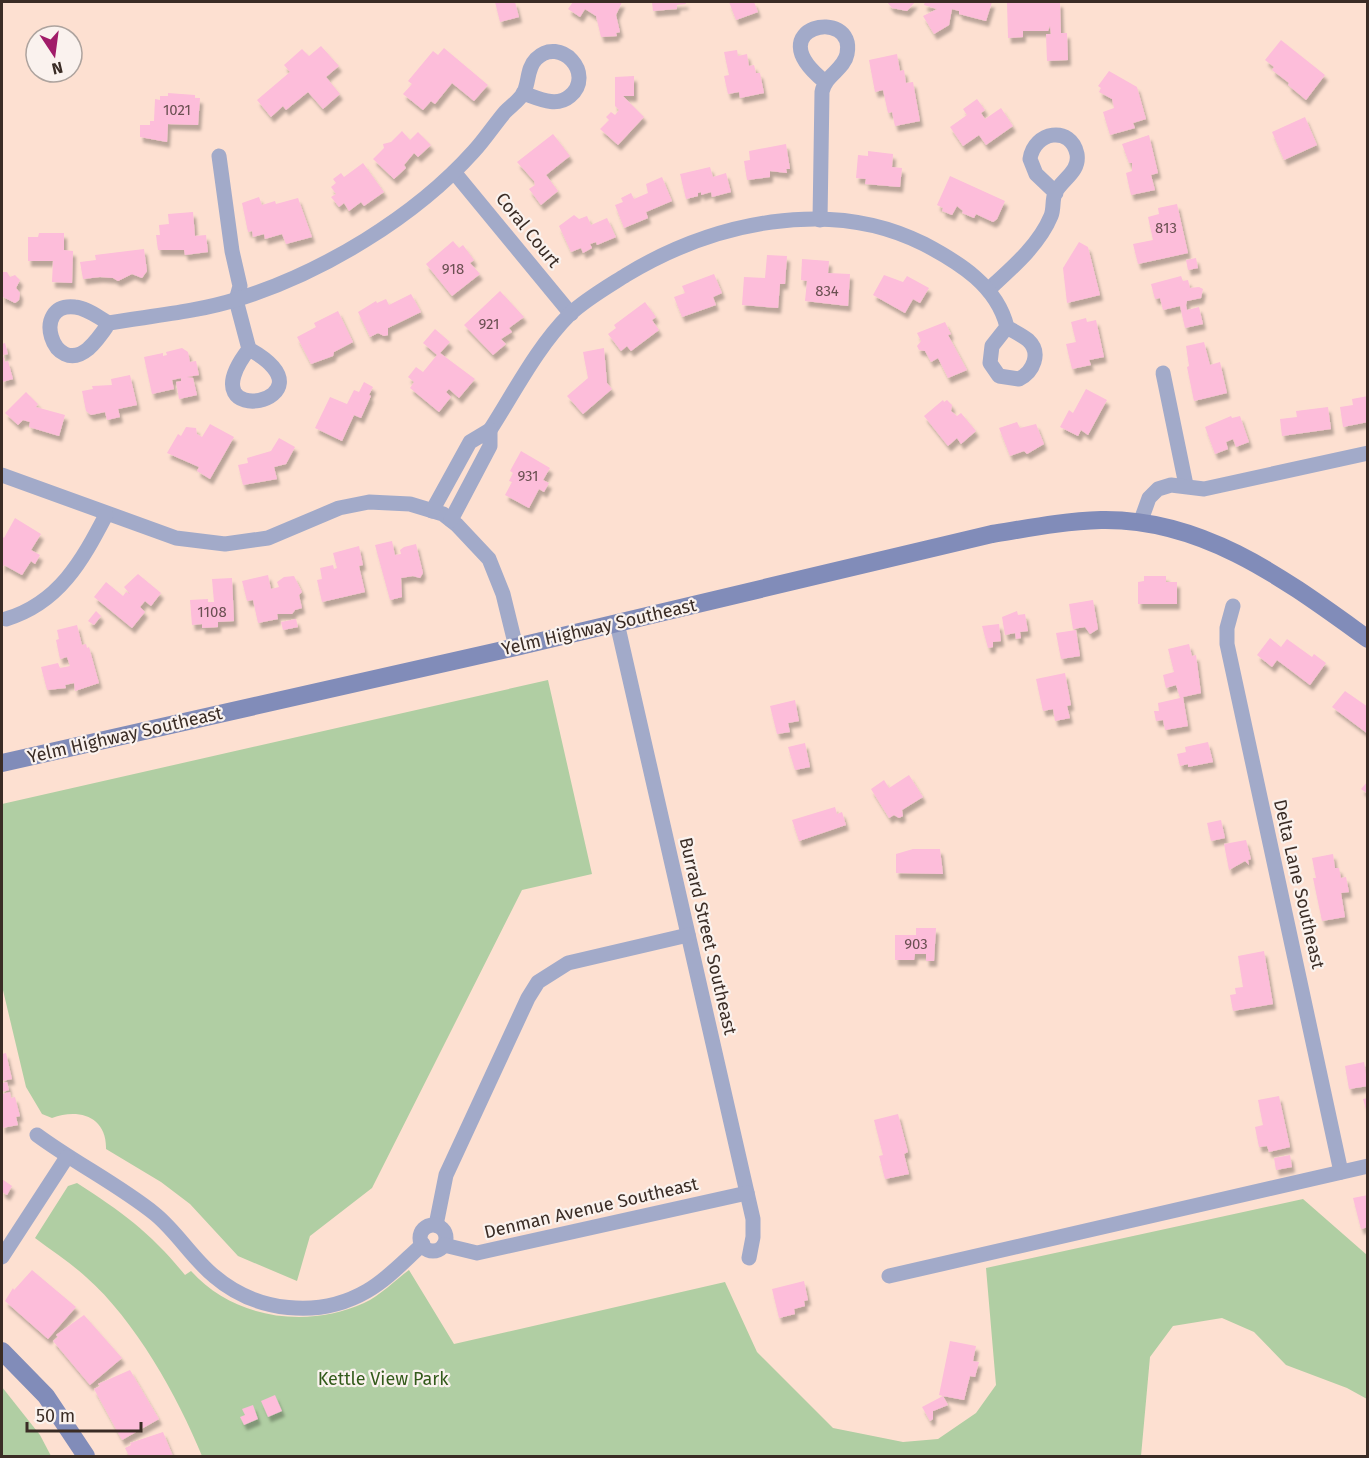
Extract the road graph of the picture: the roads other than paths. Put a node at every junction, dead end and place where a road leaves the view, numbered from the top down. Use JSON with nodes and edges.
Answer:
{"nodes":[{"id":1,"x":824,"y":81,"type":"dead end"},
{"id":2,"x":524,"y":93,"type":"dead end"},
{"id":3,"x":219,"y":156,"type":"dead end"},
{"id":4,"x":454,"y":172,"type":"junction"},
{"id":5,"x":1056,"y":193,"type":"dead end"},
{"id":6,"x":820,"y":220,"type":"junction"},
{"id":7,"x":989,"y":289,"type":"junction"},
{"id":8,"x":236,"y":300,"type":"junction"},
{"id":9,"x":571,"y":314,"type":"junction"},
{"id":10,"x":109,"y":323,"type":"dead end"},
{"id":11,"x":1007,"y":327,"type":"dead end"},
{"id":12,"x":249,"y":349,"type":"dead end"},
{"id":13,"x":1163,"y":373,"type":"dead end"},
{"id":14,"x":490,"y":430,"type":"junction"},
{"id":15,"x":1368,"y":453,"type":"edge"},
{"id":16,"x":2,"y":475,"type":"edge"},
{"id":17,"x":1186,"y":484,"type":"junction"},
{"id":18,"x":432,"y":511,"type":"junction"},
{"id":19,"x":106,"y":515,"type":"junction"},
{"id":20,"x":451,"y":520,"type":"junction"},
{"id":21,"x":1140,"y":523,"type":"junction"},
{"id":22,"x":1233,"y":606,"type":"dead end"},
{"id":23,"x":3,"y":618,"type":"edge"},
{"id":24,"x":617,"y":623,"type":"junction"},
{"id":25,"x":1368,"y":639,"type":"edge"},
{"id":26,"x":516,"y":647,"type":"junction"},
{"id":27,"x":2,"y":763,"type":"edge"},
{"id":28,"x":688,"y":935,"type":"junction"},
{"id":29,"x":38,"y":1135,"type":"dead end"},
{"id":30,"x":67,"y":1157,"type":"junction"},
{"id":31,"x":1368,"y":1166,"type":"edge"},
{"id":32,"x":1341,"y":1172,"type":"junction"},
{"id":33,"x":747,"y":1193,"type":"junction"},
{"id":34,"x":436,"y":1225,"type":"junction"},
{"id":35,"x":423,"y":1245,"type":"junction"},
{"id":36,"x":444,"y":1245,"type":"junction"},
{"id":37,"x":2,"y":1257,"type":"edge"},
{"id":38,"x":749,"y":1258,"type":"dead end"},
{"id":39,"x":889,"y":1276,"type":"dead end"},
{"id":40,"x":2,"y":1351,"type":"edge"},
{"id":41,"x":86,"y":1456,"type":"edge"}],
"edges":[{"from":1,"to":6,"type":"street"},
{"from":2,"to":4,"type":"street"},
{"from":3,"to":8,"type":"street"},
{"from":4,"to":8,"type":"street"},
{"from":4,"to":9,"type":"street","name":"Coral Court"},
{"from":5,"to":7,"type":"street"},
{"from":6,"to":7,"type":"street"},
{"from":6,"to":9,"type":"street"},
{"from":7,"to":11,"type":"street"},
{"from":8,"to":10,"type":"street"},
{"from":8,"to":12,"type":"street"},
{"from":9,"to":14,"type":"street"},
{"from":13,"to":17,"type":"street"},
{"from":14,"to":18,"type":"street"},
{"from":14,"to":20,"type":"street"},
{"from":15,"to":17,"type":"street"},
{"from":16,"to":19,"type":"street"},
{"from":17,"to":21,"type":"street"},
{"from":18,"to":19,"type":"street"},
{"from":18,"to":20,"type":"street"},
{"from":19,"to":23,"type":"street"},
{"from":20,"to":26,"type":"street"},
{"from":21,"to":24,"type":"main road","name":"Yelm Highway Southeast"},
{"from":21,"to":25,"type":"main road","name":"Yelm Highway Southeast"},
{"from":22,"to":32,"type":"street","name":"Delta Lane Southeast"},
{"from":24,"to":26,"type":"main road","name":"Yelm Highway Southeast"},
{"from":24,"to":28,"type":"street","name":"Burrard Street Southeast"},
{"from":26,"to":27,"type":"main road","name":"Yelm Highway Southeast"},
{"from":28,"to":33,"type":"street","name":"Burrard Street Southeast"},
{"from":28,"to":34,"type":"street"},
{"from":29,"to":30,"type":"street"},
{"from":30,"to":35,"type":"street"},
{"from":30,"to":37,"type":"street"},
{"from":31,"to":32,"type":"street"},
{"from":32,"to":39,"type":"street"},
{"from":33,"to":36,"type":"street","name":"Denman Avenue Southeast"},
{"from":33,"to":38,"type":"street","name":"Burrard Street Southeast"},
{"from":34,"to":35,"type":"street"},
{"from":34,"to":36,"type":"street"},
{"from":35,"to":36,"type":"street"},
{"from":40,"to":41,"type":"main road"}]}
